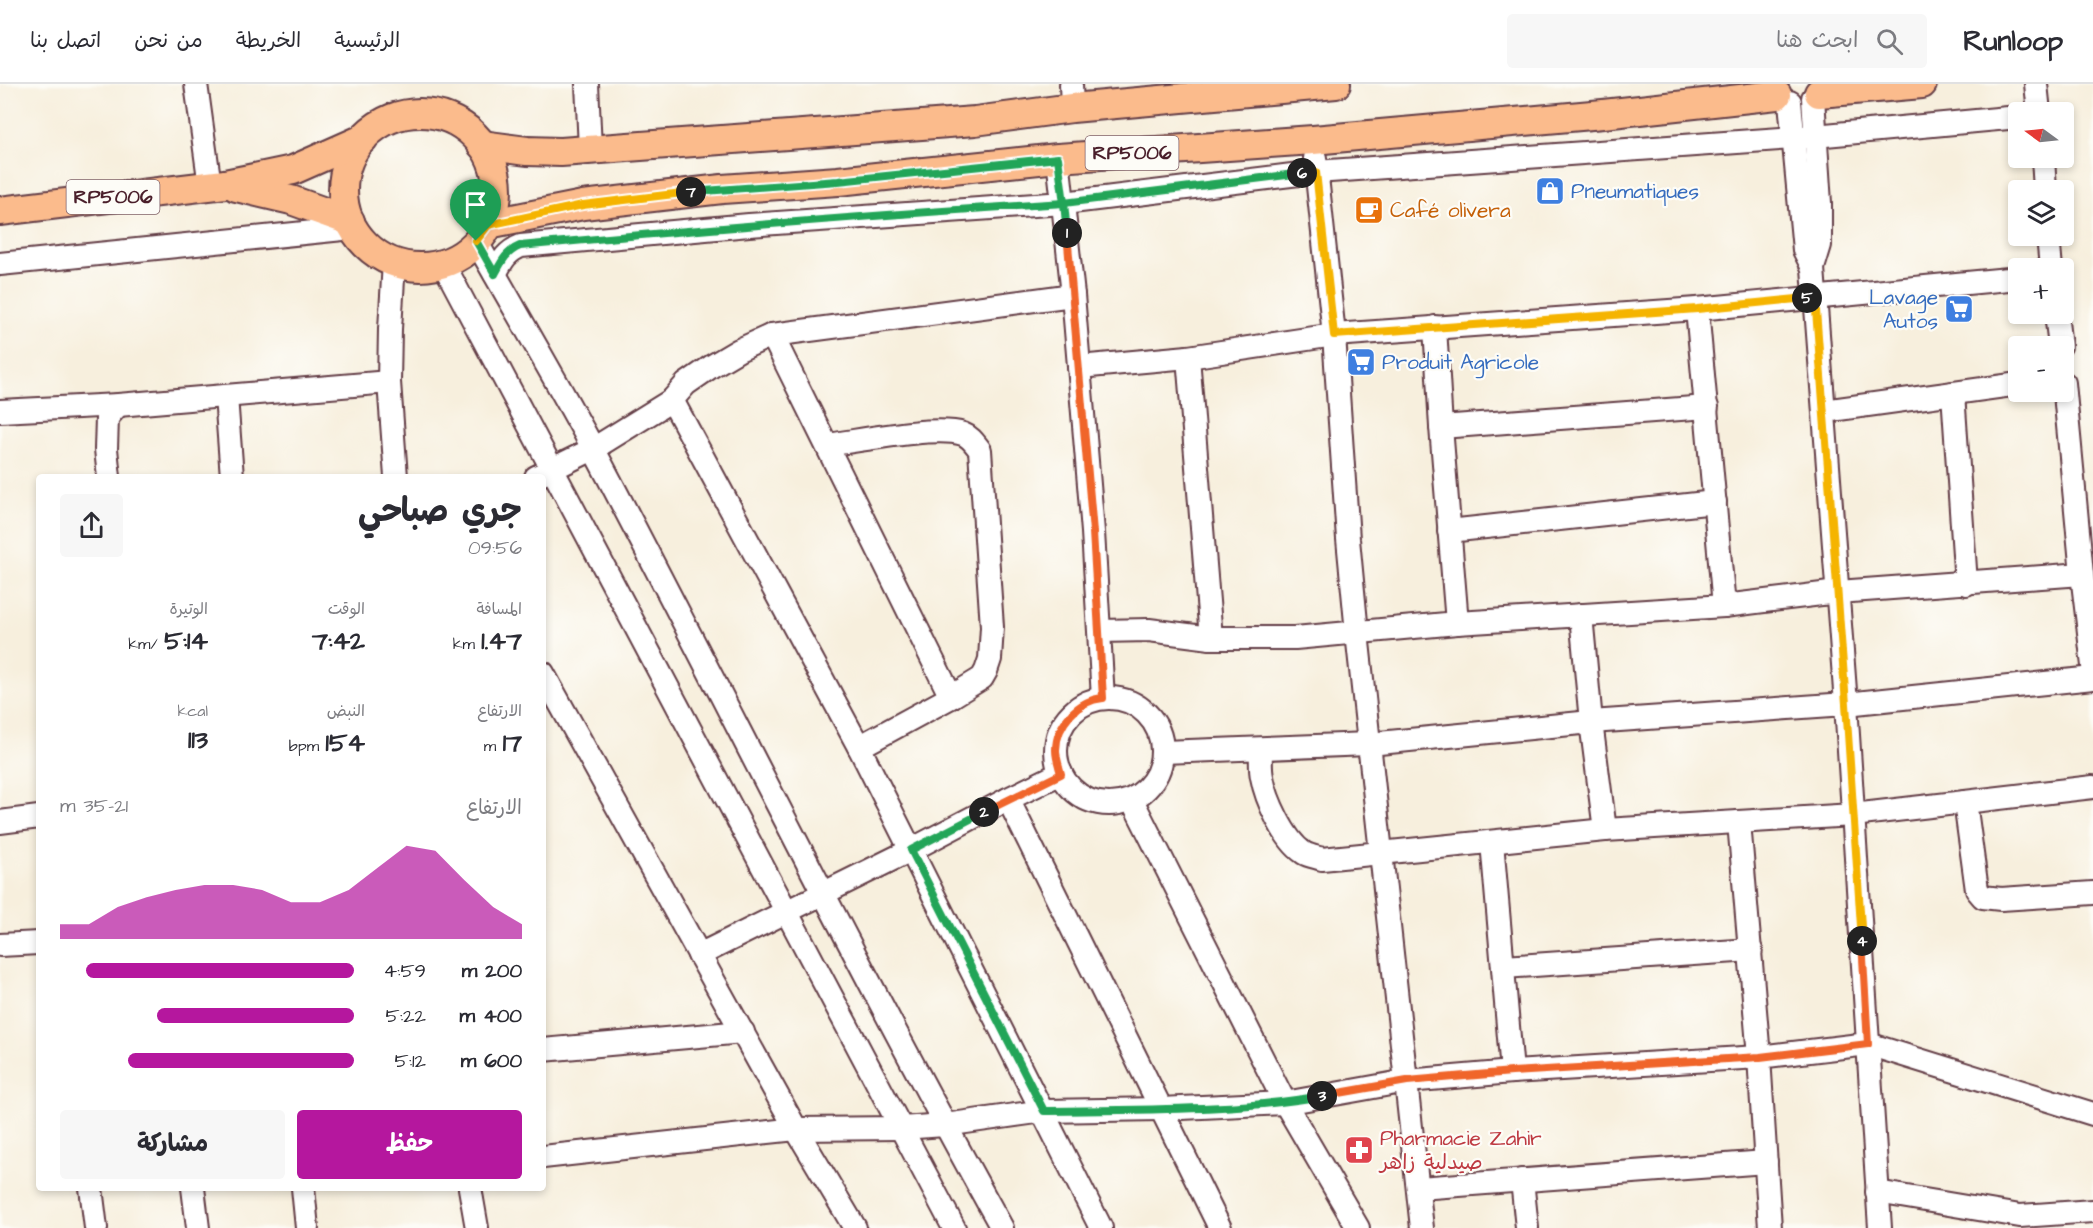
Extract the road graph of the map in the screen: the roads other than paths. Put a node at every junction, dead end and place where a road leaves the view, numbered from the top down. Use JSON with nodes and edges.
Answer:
{"nodes":[{"id":1,"x":196,"y":84,"type":"edge"},
{"id":2,"x":587,"y":84,"type":"edge"},
{"id":3,"x":1336,"y":84,"type":"edge"},
{"id":4,"x":1922,"y":84,"type":"edge"},
{"id":5,"x":2036,"y":84,"type":"edge"},
{"id":6,"x":1799,"y":93,"type":"edge"},
{"id":7,"x":1072,"y":96,"type":"edge"},
{"id":8,"x":2038,"y":102,"type":"edge"},
{"id":9,"x":2008,"y":118,"type":"edge"},
{"id":10,"x":1816,"y":136,"type":"junction"},
{"id":11,"x":1793,"y":138,"type":"junction"},
{"id":12,"x":363,"y":139,"type":"junction"},
{"id":13,"x":1313,"y":140,"type":"junction"},
{"id":14,"x":482,"y":145,"type":"junction"},
{"id":15,"x":590,"y":149,"type":"junction"},
{"id":16,"x":1058,"y":158,"type":"junction"},
{"id":17,"x":1316,"y":172,"type":"junction"},
{"id":18,"x":218,"y":185,"type":"junction"},
{"id":19,"x":1064,"y":203,"type":"junction"},
{"id":20,"x":0,"y":211,"type":"edge"},
{"id":21,"x":352,"y":224,"type":"junction"},
{"id":22,"x":482,"y":233,"type":"junction"},
{"id":23,"x":394,"y":262,"type":"junction"},
{"id":24,"x":443,"y":263,"type":"junction"},
{"id":25,"x":0,"y":264,"type":"edge"},
{"id":26,"x":1812,"y":268,"type":"junction"},
{"id":27,"x":495,"y":274,"type":"junction"},
{"id":28,"x":2008,"y":279,"type":"edge"},
{"id":29,"x":1073,"y":295,"type":"junction"},
{"id":30,"x":1815,"y":297,"type":"junction"},
{"id":31,"x":1697,"y":309,"type":"junction"},
{"id":32,"x":1435,"y":327,"type":"junction"},
{"id":33,"x":772,"y":335,"type":"junction"},
{"id":34,"x":1334,"y":335,"type":"junction"},
{"id":35,"x":1188,"y":357,"type":"junction"},
{"id":36,"x":1079,"y":367,"type":"junction"},
{"id":37,"x":389,"y":382,"type":"junction"},
{"id":38,"x":2008,"y":386,"type":"edge"},
{"id":39,"x":1953,"y":393,"type":"junction"},
{"id":40,"x":226,"y":396,"type":"junction"},
{"id":41,"x":672,"y":400,"type":"junction"},
{"id":42,"x":2066,"y":402,"type":"edge"},
{"id":43,"x":118,"y":405,"type":"junction"},
{"id":44,"x":1707,"y":406,"type":"junction"},
{"id":45,"x":0,"y":411,"type":"edge"},
{"id":46,"x":1824,"y":411,"type":"junction"},
{"id":47,"x":1440,"y":427,"type":"junction"},
{"id":48,"x":827,"y":445,"type":"junction"},
{"id":49,"x":593,"y":450,"type":"junction"},
{"id":50,"x":544,"y":473,"type":"edge"},
{"id":51,"x":109,"y":474,"type":"edge"},
{"id":52,"x":232,"y":474,"type":"edge"},
{"id":53,"x":396,"y":474,"type":"edge"},
{"id":54,"x":546,"y":477,"type":"edge"},
{"id":55,"x":1715,"y":502,"type":"junction"},
{"id":56,"x":1449,"y":531,"type":"junction"},
{"id":57,"x":2082,"y":574,"type":"junction"},
{"id":58,"x":1966,"y":584,"type":"junction"},
{"id":59,"x":1838,"y":592,"type":"junction"},
{"id":60,"x":1724,"y":606,"type":"junction"},
{"id":61,"x":1581,"y":615,"type":"junction"},
{"id":62,"x":1457,"y":624,"type":"junction"},
{"id":63,"x":1100,"y":632,"type":"junction"},
{"id":64,"x":1357,"y":633,"type":"junction"},
{"id":65,"x":1211,"y":638,"type":"junction"},
{"id":66,"x":2093,"y":666,"type":"edge"},
{"id":67,"x":546,"y":678,"type":"edge"},
{"id":68,"x":2093,"y":678,"type":"edge"},
{"id":69,"x":951,"y":697,"type":"junction"},
{"id":70,"x":1103,"y":698,"type":"junction"},
{"id":71,"x":1846,"y":704,"type":"junction"},
{"id":72,"x":1591,"y":722,"type":"junction"},
{"id":73,"x":1369,"y":744,"type":"junction"},
{"id":74,"x":859,"y":747,"type":"junction"},
{"id":75,"x":1261,"y":749,"type":"junction"},
{"id":76,"x":1163,"y":752,"type":"junction"},
{"id":77,"x":1061,"y":774,"type":"junction"},
{"id":78,"x":2093,"y":787,"type":"edge"},
{"id":79,"x":1008,"y":799,"type":"junction"},
{"id":80,"x":1132,"y":800,"type":"junction"},
{"id":81,"x":1965,"y":802,"type":"junction"},
{"id":82,"x":1853,"y":815,"type":"junction"},
{"id":83,"x":36,"y":818,"type":"edge"},
{"id":84,"x":0,"y":822,"type":"edge"},
{"id":85,"x":1739,"y":822,"type":"junction"},
{"id":86,"x":1605,"y":830,"type":"junction"},
{"id":87,"x":1492,"y":842,"type":"junction"},
{"id":88,"x":911,"y":850,"type":"junction"},
{"id":89,"x":1382,"y":854,"type":"junction"},
{"id":90,"x":822,"y":893,"type":"junction"},
{"id":91,"x":2093,"y":893,"type":"edge"},
{"id":92,"x":786,"y":911,"type":"junction"},
{"id":93,"x":36,"y":943,"type":"edge"},
{"id":94,"x":0,"y":945,"type":"edge"},
{"id":95,"x":1751,"y":950,"type":"junction"},
{"id":96,"x":699,"y":955,"type":"junction"},
{"id":97,"x":1504,"y":968,"type":"junction"},
{"id":98,"x":743,"y":1032,"type":"junction"},
{"id":99,"x":1868,"y":1044,"type":"junction"},
{"id":100,"x":546,"y":1050,"type":"edge"},
{"id":101,"x":1760,"y":1057,"type":"junction"},
{"id":102,"x":1512,"y":1072,"type":"junction"},
{"id":103,"x":1407,"y":1081,"type":"junction"},
{"id":104,"x":1285,"y":1103,"type":"junction"},
{"id":105,"x":1161,"y":1109,"type":"junction"},
{"id":106,"x":1044,"y":1111,"type":"junction"},
{"id":107,"x":2093,"y":1114,"type":"edge"},
{"id":108,"x":945,"y":1125,"type":"junction"},
{"id":109,"x":900,"y":1128,"type":"junction"},
{"id":110,"x":796,"y":1129,"type":"junction"},
{"id":111,"x":546,"y":1157,"type":"edge"},
{"id":112,"x":1766,"y":1162,"type":"junction"},
{"id":113,"x":1522,"y":1180,"type":"junction"},
{"id":114,"x":1419,"y":1188,"type":"junction"},
{"id":115,"x":91,"y":1191,"type":"edge"},
{"id":116,"x":194,"y":1191,"type":"edge"},
{"id":117,"x":303,"y":1191,"type":"edge"},
{"id":118,"x":471,"y":1191,"type":"edge"},
{"id":119,"x":1877,"y":1192,"type":"junction"},
{"id":120,"x":2093,"y":1211,"type":"edge"},
{"id":121,"x":96,"y":1228,"type":"edge"},
{"id":122,"x":198,"y":1228,"type":"edge"},
{"id":123,"x":307,"y":1228,"type":"edge"},
{"id":124,"x":477,"y":1228,"type":"edge"},
{"id":125,"x":855,"y":1228,"type":"edge"},
{"id":126,"x":954,"y":1228,"type":"edge"},
{"id":127,"x":1002,"y":1228,"type":"edge"},
{"id":128,"x":1101,"y":1228,"type":"edge"},
{"id":129,"x":1220,"y":1228,"type":"edge"},
{"id":130,"x":1358,"y":1228,"type":"edge"},
{"id":131,"x":1422,"y":1228,"type":"edge"},
{"id":132,"x":1527,"y":1228,"type":"edge"},
{"id":133,"x":1770,"y":1228,"type":"edge"},
{"id":134,"x":1880,"y":1228,"type":"edge"}],
"edges":[{"from":1,"to":18,"type":"street"},
{"from":2,"to":15,"type":"street"},
{"from":3,"to":7,"type":"main road","number":"RP5006"},
{"from":4,"to":6,"type":"main road","number":"RP5006"},
{"from":5,"to":8,"type":"street"},
{"from":6,"to":10,"type":"street"},
{"from":6,"to":11,"type":"street"},
{"from":6,"to":13,"type":"main road","number":"RP5006"},
{"from":7,"to":15,"type":"main road","number":"RP5006"},
{"from":9,"to":10,"type":"street"},
{"from":10,"to":11,"type":"street"},
{"from":10,"to":26,"type":"street"},
{"from":11,"to":17,"type":"street"},
{"from":11,"to":26,"type":"street"},
{"from":12,"to":14,"type":"main road","number":"RP5006"},
{"from":12,"to":18,"type":"main road","number":"RP5006"},
{"from":12,"to":21,"type":"main road","number":"RP5006"},
{"from":13,"to":16,"type":"main road","number":"RP5006"},
{"from":13,"to":17,"type":"street"},
{"from":14,"to":15,"type":"main road","number":"RP5006"},
{"from":14,"to":22,"type":"main road","number":"RP5006"},
{"from":16,"to":19,"type":"street"},
{"from":16,"to":22,"type":"main road","number":"RP5006"},
{"from":17,"to":19,"type":"street"},
{"from":17,"to":34,"type":"street"},
{"from":18,"to":20,"type":"main road","number":"RP5006"},
{"from":18,"to":21,"type":"main road","number":"RP5006"},
{"from":19,"to":27,"type":"street"},
{"from":19,"to":29,"type":"street"},
{"from":21,"to":23,"type":"main road","number":"RP5006"},
{"from":21,"to":25,"type":"street"},
{"from":22,"to":24,"type":"main road","number":"RP5006"},
{"from":22,"to":27,"type":"street"},
{"from":23,"to":24,"type":"main road","number":"RP5006"},
{"from":23,"to":37,"type":"street"},
{"from":24,"to":50,"type":"street"},
{"from":26,"to":30,"type":"street"},
{"from":27,"to":49,"type":"street"},
{"from":28,"to":30,"type":"street"},
{"from":29,"to":33,"type":"street"},
{"from":29,"to":36,"type":"street"},
{"from":30,"to":31,"type":"street"},
{"from":30,"to":46,"type":"street"},
{"from":31,"to":32,"type":"street"},
{"from":31,"to":44,"type":"street"},
{"from":32,"to":34,"type":"street"},
{"from":32,"to":47,"type":"street"},
{"from":33,"to":41,"type":"street"},
{"from":33,"to":48,"type":"street"},
{"from":34,"to":35,"type":"street"},
{"from":34,"to":64,"type":"street"},
{"from":35,"to":36,"type":"street"},
{"from":35,"to":65,"type":"street"},
{"from":36,"to":63,"type":"street"},
{"from":37,"to":40,"type":"street"},
{"from":37,"to":53,"type":"street"},
{"from":38,"to":39,"type":"street"},
{"from":39,"to":46,"type":"street"},
{"from":39,"to":58,"type":"street"},
{"from":40,"to":43,"type":"street"},
{"from":40,"to":52,"type":"street"},
{"from":41,"to":49,"type":"street"},
{"from":41,"to":74,"type":"street"},
{"from":42,"to":57,"type":"street"},
{"from":43,"to":45,"type":"street"},
{"from":43,"to":51,"type":"street"},
{"from":44,"to":47,"type":"street"},
{"from":44,"to":55,"type":"street"},
{"from":46,"to":59,"type":"street"},
{"from":47,"to":56,"type":"street"},
{"from":48,"to":69,"type":"street"},
{"from":48,"to":69,"type":"street"},
{"from":49,"to":50,"type":"street"},
{"from":49,"to":90,"type":"street"},
{"from":54,"to":92,"type":"street"},
{"from":55,"to":56,"type":"street"},
{"from":55,"to":60,"type":"street"},
{"from":56,"to":62,"type":"street"},
{"from":57,"to":58,"type":"street"},
{"from":57,"to":66,"type":"street"},
{"from":58,"to":59,"type":"street"},
{"from":59,"to":60,"type":"street"},
{"from":59,"to":71,"type":"street"},
{"from":60,"to":61,"type":"street"},
{"from":61,"to":62,"type":"street"},
{"from":61,"to":72,"type":"street"},
{"from":62,"to":64,"type":"street"},
{"from":63,"to":65,"type":"street"},
{"from":63,"to":70,"type":"street"},
{"from":64,"to":65,"type":"street"},
{"from":64,"to":73,"type":"street"},
{"from":67,"to":96,"type":"street"},
{"from":68,"to":71,"type":"street"},
{"from":69,"to":74,"type":"street"},
{"from":70,"to":76,"type":"street"},
{"from":70,"to":77,"type":"street"},
{"from":71,"to":72,"type":"street"},
{"from":71,"to":82,"type":"street"},
{"from":72,"to":73,"type":"street"},
{"from":72,"to":86,"type":"street"},
{"from":73,"to":75,"type":"street"},
{"from":73,"to":89,"type":"street"},
{"from":74,"to":88,"type":"street"},
{"from":75,"to":76,"type":"street"},
{"from":75,"to":89,"type":"street"},
{"from":76,"to":80,"type":"street"},
{"from":77,"to":79,"type":"street"},
{"from":77,"to":80,"type":"street"},
{"from":78,"to":81,"type":"street"},
{"from":79,"to":88,"type":"street"},
{"from":79,"to":105,"type":"street"},
{"from":80,"to":104,"type":"street"},
{"from":81,"to":82,"type":"street"},
{"from":81,"to":91,"type":"street"},
{"from":82,"to":85,"type":"street"},
{"from":82,"to":99,"type":"street"},
{"from":83,"to":84,"type":"street"},
{"from":85,"to":86,"type":"street"},
{"from":85,"to":95,"type":"street"},
{"from":86,"to":87,"type":"street"},
{"from":87,"to":89,"type":"street"},
{"from":87,"to":97,"type":"street"},
{"from":88,"to":90,"type":"street"},
{"from":88,"to":106,"type":"street"},
{"from":89,"to":103,"type":"street"},
{"from":90,"to":92,"type":"street"},
{"from":90,"to":108,"type":"street"},
{"from":92,"to":96,"type":"street"},
{"from":92,"to":109,"type":"street"},
{"from":93,"to":94,"type":"street"},
{"from":95,"to":97,"type":"street"},
{"from":95,"to":101,"type":"street"},
{"from":96,"to":98,"type":"street"},
{"from":97,"to":102,"type":"street"},
{"from":98,"to":100,"type":"street"},
{"from":98,"to":110,"type":"street"},
{"from":99,"to":101,"type":"street"},
{"from":99,"to":107,"type":"street"},
{"from":99,"to":119,"type":"street"},
{"from":101,"to":102,"type":"street"},
{"from":101,"to":112,"type":"street"},
{"from":102,"to":103,"type":"street"},
{"from":103,"to":104,"type":"street"},
{"from":103,"to":114,"type":"street"},
{"from":104,"to":105,"type":"street"},
{"from":104,"to":130,"type":"street"},
{"from":105,"to":106,"type":"street"},
{"from":105,"to":129,"type":"street"},
{"from":106,"to":108,"type":"street"},
{"from":106,"to":128,"type":"street"},
{"from":108,"to":109,"type":"street"},
{"from":108,"to":127,"type":"street"},
{"from":109,"to":110,"type":"street"},
{"from":109,"to":126,"type":"street"},
{"from":110,"to":111,"type":"street"},
{"from":110,"to":125,"type":"street"},
{"from":112,"to":113,"type":"street"},
{"from":112,"to":133,"type":"street"},
{"from":113,"to":114,"type":"street"},
{"from":113,"to":132,"type":"street"},
{"from":114,"to":131,"type":"street"},
{"from":115,"to":121,"type":"street"},
{"from":116,"to":122,"type":"street"},
{"from":117,"to":123,"type":"street"},
{"from":118,"to":124,"type":"street"},
{"from":119,"to":120,"type":"street"},
{"from":119,"to":134,"type":"street"}]}
